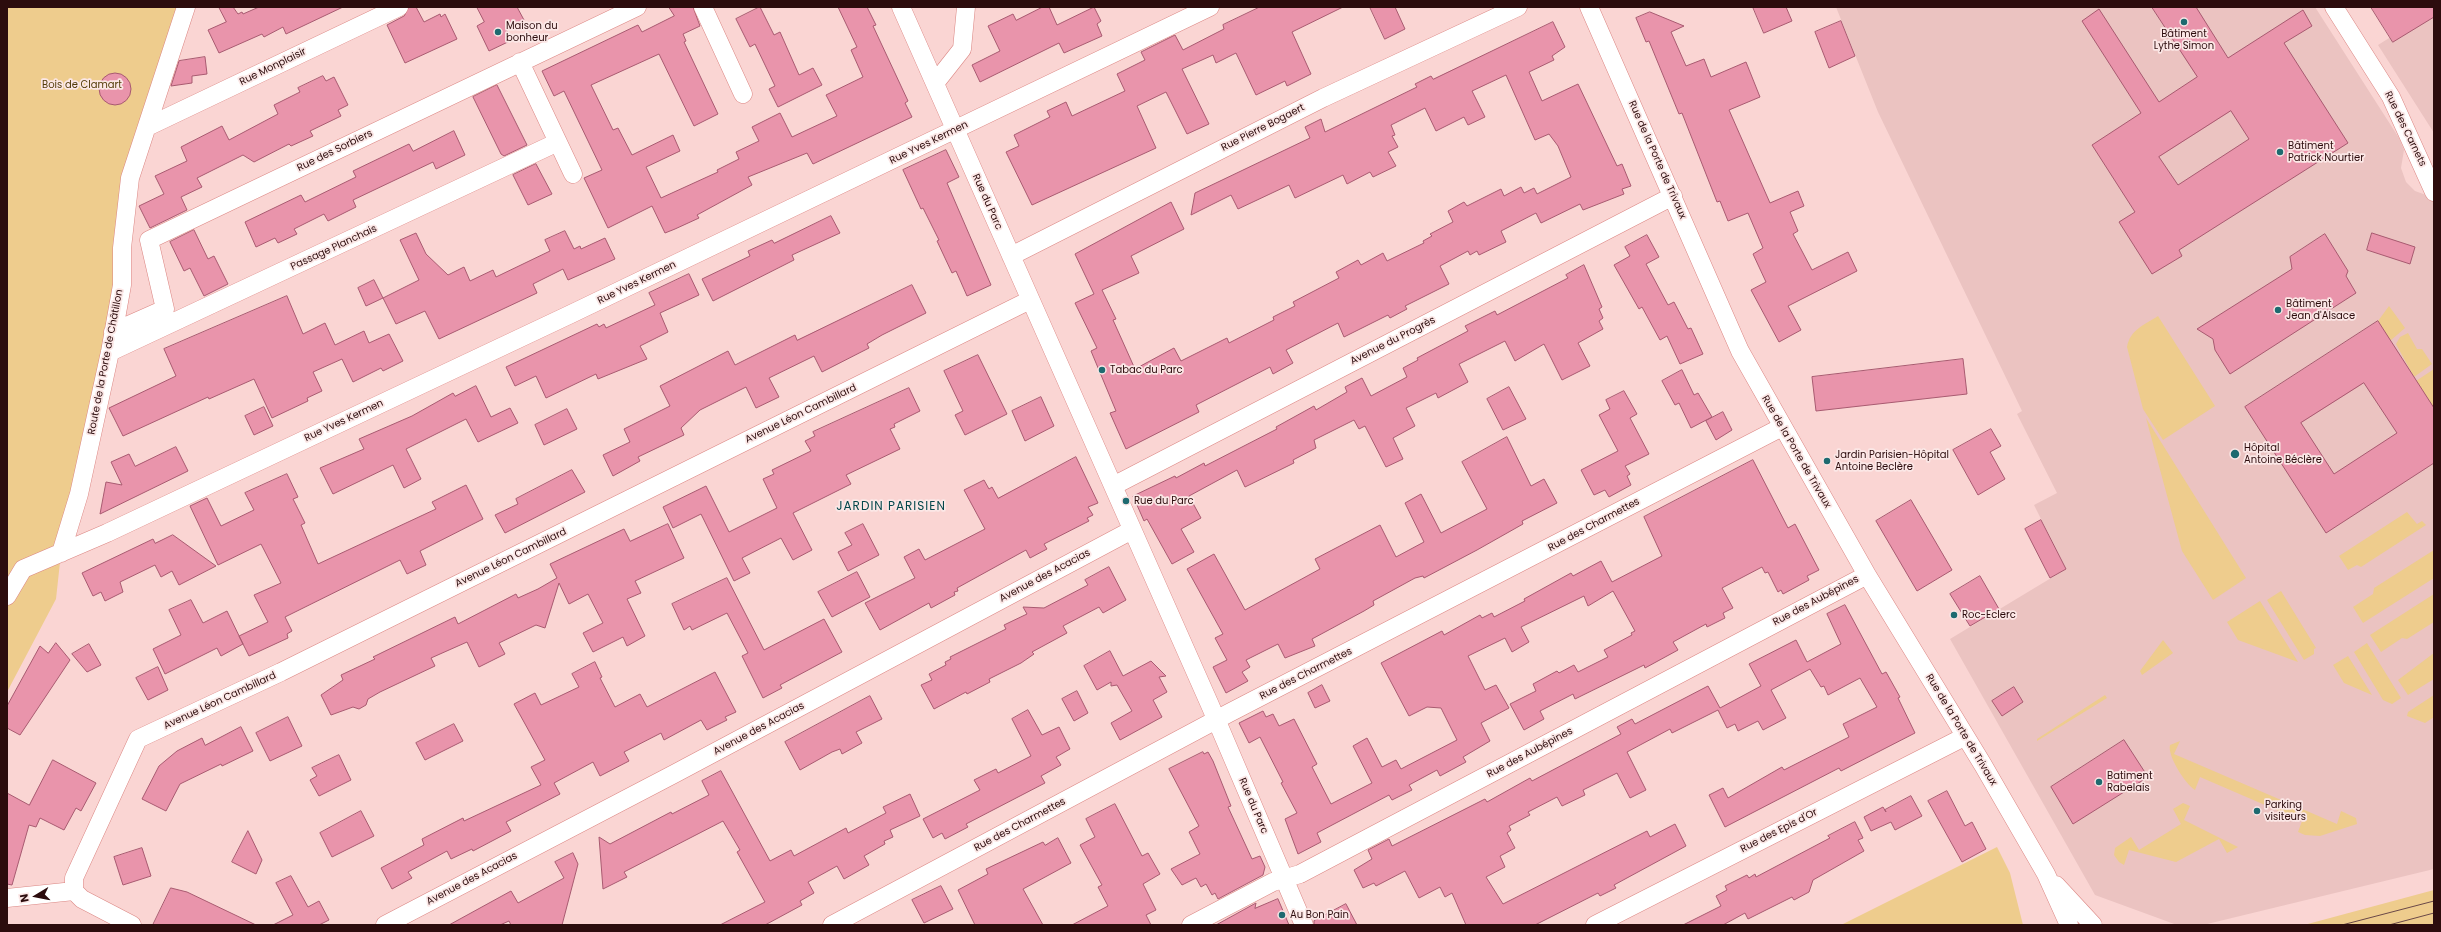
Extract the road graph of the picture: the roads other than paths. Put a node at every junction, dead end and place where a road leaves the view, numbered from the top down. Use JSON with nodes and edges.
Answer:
{"nodes":[{"id":1,"x":201,"y":7,"type":"edge"},
{"id":2,"x":399,"y":7,"type":"edge"},
{"id":3,"x":637,"y":7,"type":"edge"},
{"id":4,"x":704,"y":7,"type":"edge"},
{"id":5,"x":901,"y":7,"type":"edge"},
{"id":6,"x":966,"y":7,"type":"edge"},
{"id":7,"x":1210,"y":7,"type":"edge"},
{"id":8,"x":1518,"y":7,"type":"edge"},
{"id":9,"x":1589,"y":7,"type":"edge"},
{"id":10,"x":2334,"y":7,"type":"edge"},
{"id":11,"x":185,"y":11,"type":"edge"},
{"id":12,"x":520,"y":62,"type":"junction"},
{"id":13,"x":936,"y":82,"type":"junction"},
{"id":14,"x":743,"y":94,"type":"dead end"},
{"id":15,"x":147,"y":128,"type":"junction"},
{"id":16,"x":955,"y":130,"type":"junction"},
{"id":17,"x":558,"y":142,"type":"junction"},
{"id":18,"x":573,"y":174,"type":"dead end"},
{"id":19,"x":2434,"y":192,"type":"edge"},
{"id":20,"x":1673,"y":196,"type":"junction"},
{"id":21,"x":1011,"y":256,"type":"junction"},
{"id":22,"x":1030,"y":300,"type":"junction"},
{"id":23,"x":113,"y":332,"type":"junction"},
{"id":24,"x":110,"y":352,"type":"junction"},
{"id":25,"x":1782,"y":427,"type":"junction"},
{"id":26,"x":1113,"y":486,"type":"junction"},
{"id":27,"x":1132,"y":530,"type":"junction"},
{"id":28,"x":61,"y":553,"type":"junction"},
{"id":29,"x":1867,"y":575,"type":"junction"},
{"id":30,"x":7,"y":596,"type":"edge"},
{"id":31,"x":1217,"y":720,"type":"junction"},
{"id":32,"x":1964,"y":737,"type":"junction"},
{"id":33,"x":2046,"y":874,"type":"junction"},
{"id":34,"x":1284,"y":879,"type":"junction"},
{"id":35,"x":74,"y":891,"type":"junction"},
{"id":36,"x":7,"y":898,"type":"edge"},
{"id":37,"x":132,"y":925,"type":"edge"},
{"id":38,"x":384,"y":925,"type":"edge"},
{"id":39,"x":832,"y":925,"type":"edge"},
{"id":40,"x":1191,"y":925,"type":"edge"},
{"id":41,"x":1304,"y":925,"type":"edge"},
{"id":42,"x":1594,"y":925,"type":"edge"},
{"id":43,"x":2069,"y":925,"type":"edge"},
{"id":44,"x":2093,"y":925,"type":"edge"}],
"edges":[{"from":1,"to":11,"type":"street"},
{"from":2,"to":15,"type":"street","name":"Rue Monplaisir"},
{"from":3,"to":12,"type":"street","name":"Rue des Sorbiers"},
{"from":4,"to":14,"type":"street"},
{"from":5,"to":13,"type":"street","name":"Rue du Parc"},
{"from":6,"to":13,"type":"street"},
{"from":7,"to":16,"type":"street","name":"Rue Yves Kermen"},
{"from":8,"to":21,"type":"street","name":"Rue Pierre Bogaert"},
{"from":9,"to":20,"type":"street","name":"Rue de la Porte de Trivaux"},
{"from":10,"to":19,"type":"street","name":"Rue des Carnets"},
{"from":11,"to":15,"type":"street","name":"Route de la Porte de Châtillon"},
{"from":12,"to":17,"type":"street"},
{"from":12,"to":23,"type":"street","name":"Rue des Sorbiers"},
{"from":13,"to":16,"type":"street","name":"Rue du Parc"},
{"from":15,"to":23,"type":"street","name":"Route de la Porte de Châtillon"},
{"from":16,"to":21,"type":"street","name":"Rue du Parc"},
{"from":16,"to":28,"type":"street","name":"Rue Yves Kermen"},
{"from":17,"to":18,"type":"street"},
{"from":17,"to":24,"type":"street","name":"Passage Planchais"},
{"from":20,"to":25,"type":"street","name":"Rue de la Porte de Trivaux"},
{"from":20,"to":26,"type":"street","name":"Avenue du Progrès"},
{"from":21,"to":22,"type":"street","name":"Rue du Parc"},
{"from":22,"to":26,"type":"street","name":"Rue du Parc"},
{"from":22,"to":35,"type":"street","name":"Avenue Léon Cambillard"},
{"from":23,"to":24,"type":"street","name":"Route de la Porte de Châtillon"},
{"from":24,"to":28,"type":"street","name":"Route de la Porte de Châtillon"},
{"from":25,"to":29,"type":"street","name":"Rue de la Porte de Trivaux"},
{"from":25,"to":31,"type":"street","name":"Rue des Charmettes"},
{"from":26,"to":27,"type":"street","name":"Rue du Parc"},
{"from":27,"to":31,"type":"street","name":"Rue du Parc"},
{"from":27,"to":38,"type":"street","name":"Avenue des Acacias"},
{"from":28,"to":30,"type":"street"},
{"from":29,"to":32,"type":"street","name":"Rue de la Porte de Trivaux"},
{"from":29,"to":34,"type":"street","name":"Rue des Aubépines"},
{"from":31,"to":34,"type":"street","name":"Rue du Parc"},
{"from":31,"to":39,"type":"street","name":"Rue des Charmettes"},
{"from":32,"to":33,"type":"street","name":"Rue de la Porte de Trivaux"},
{"from":32,"to":42,"type":"street","name":"Rue des Epis d'Or"},
{"from":33,"to":43,"type":"street","name":"Rue de la Porte de Trivaux"},
{"from":33,"to":44,"type":"street","name":"Rue de la Porte de Trivaux"},
{"from":34,"to":40,"type":"street","name":"Rue des Aubépines"},
{"from":34,"to":41,"type":"street","name":"Rue du Parc"},
{"from":35,"to":36,"type":"street"},
{"from":35,"to":37,"type":"street"}]}
